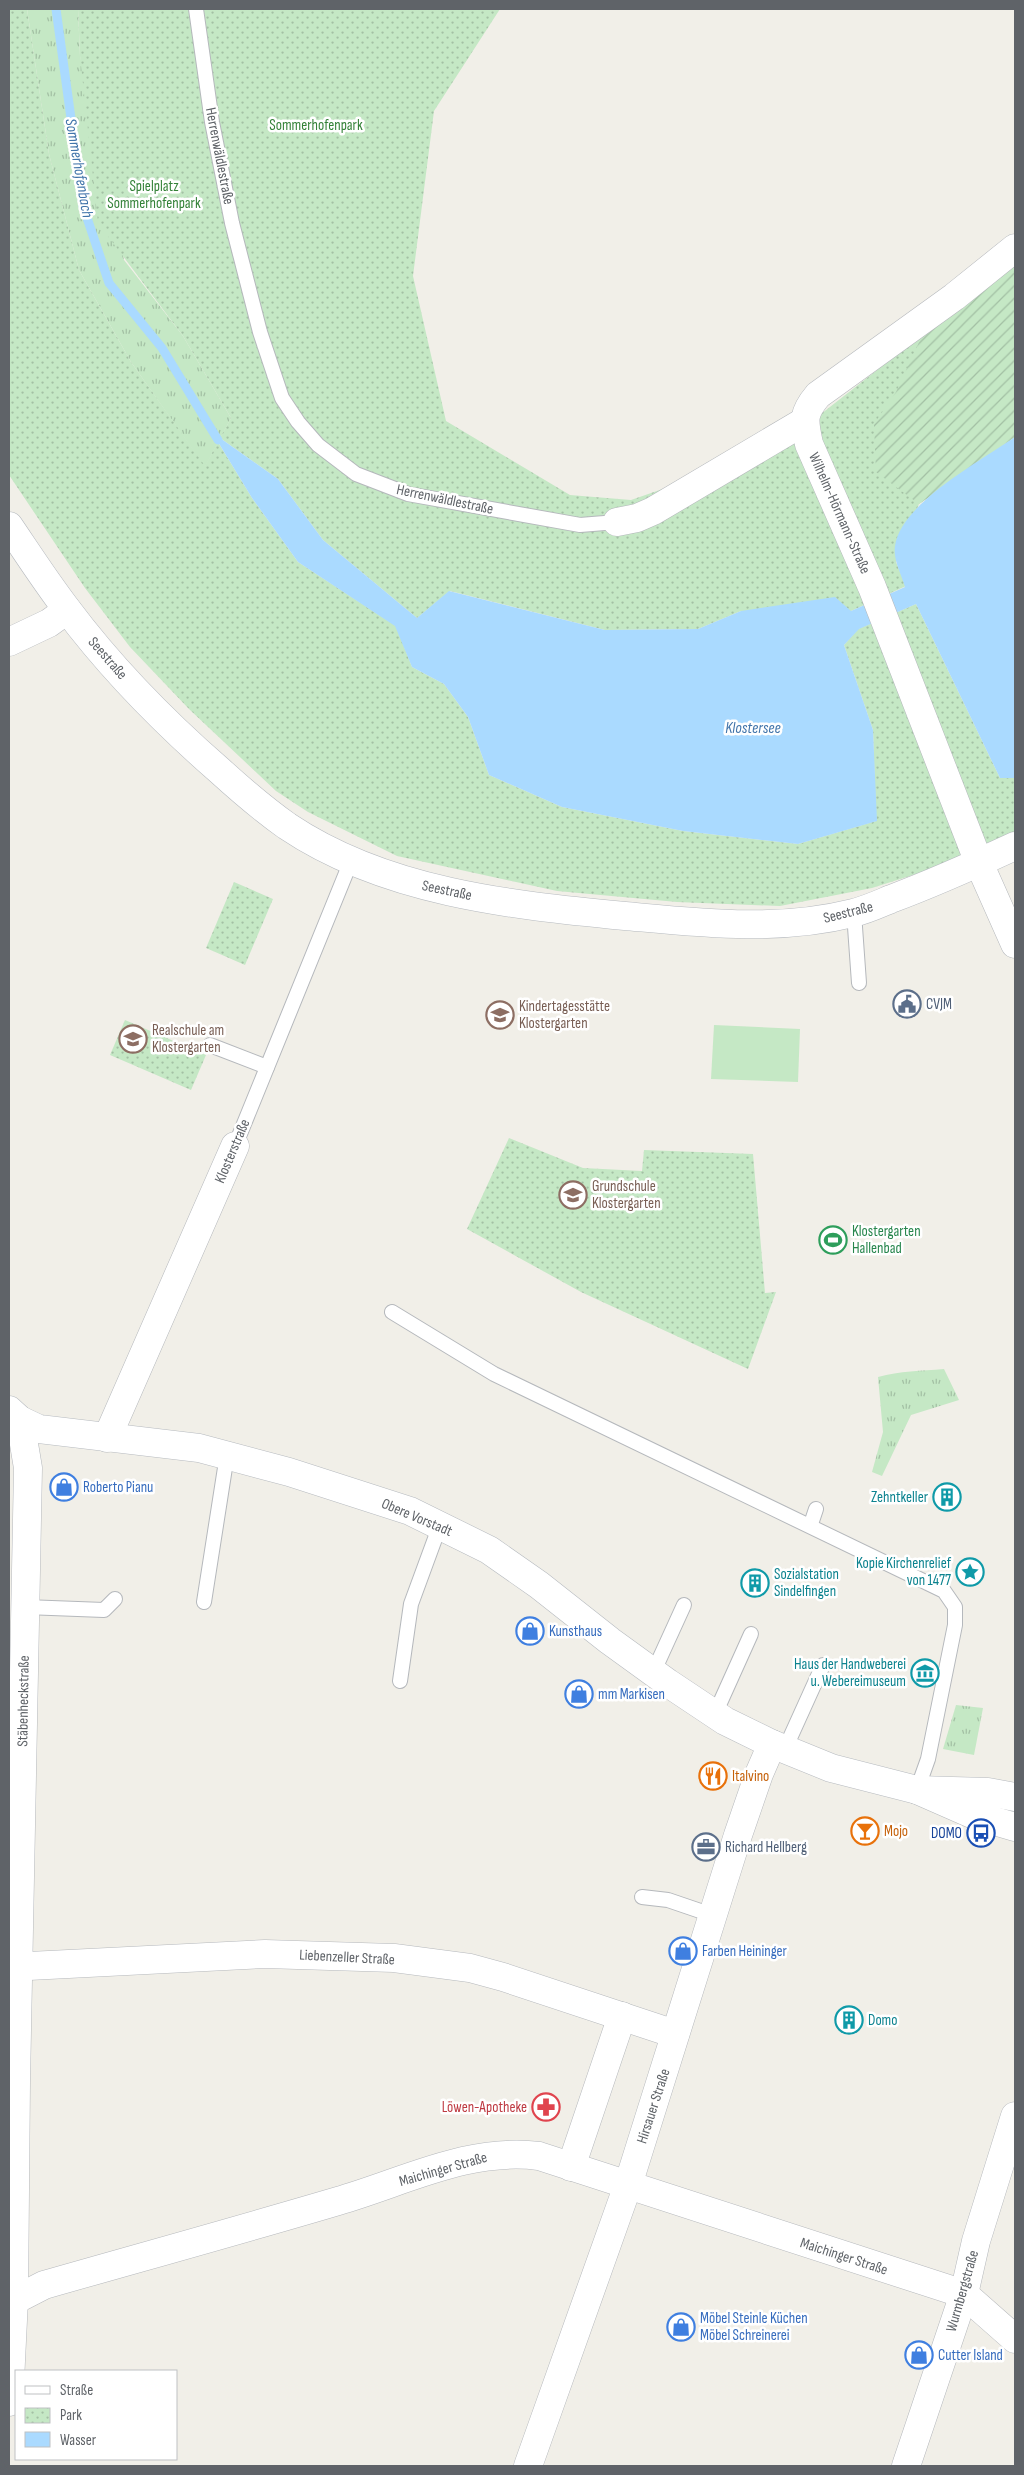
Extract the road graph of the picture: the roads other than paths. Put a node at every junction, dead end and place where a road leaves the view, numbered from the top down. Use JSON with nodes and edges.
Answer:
{"nodes":[{"id":1,"x":196,"y":9,"type":"edge"},
{"id":2,"x":1015,"y":248,"type":"edge"},
{"id":3,"x":805,"y":421,"type":"junction"},
{"id":4,"x":617,"y":522,"type":"joint"},
{"id":5,"x":9,"y":526,"type":"edge"},
{"id":6,"x":67,"y":610,"type":"junction"},
{"id":7,"x":9,"y":642,"type":"edge"},
{"id":8,"x":1015,"y":846,"type":"edge"},
{"id":9,"x":351,"y":862,"type":"junction"},
{"id":10,"x":979,"y":862,"type":"junction"},
{"id":11,"x":854,"y":913,"type":"junction"},
{"id":12,"x":1015,"y":944,"type":"edge"},
{"id":13,"x":859,"y":983,"type":"dead end"},
{"id":14,"x":210,"y":1044,"type":"dead end"},
{"id":15,"x":267,"y":1068,"type":"junction"},
{"id":16,"x":235,"y":1146,"type":"joint"},
{"id":17,"x":392,"y":1312,"type":"dead end"},
{"id":18,"x":13,"y":1419,"type":"edge"},
{"id":19,"x":107,"y":1438,"type":"junction"},
{"id":20,"x":228,"y":1455,"type":"junction"},
{"id":21,"x":816,"y":1509,"type":"dead end"},
{"id":22,"x":811,"y":1524,"type":"junction"},
{"id":23,"x":440,"y":1525,"type":"junction"},
{"id":24,"x":115,"y":1599,"type":"dead end"},
{"id":25,"x":204,"y":1602,"type":"dead end"},
{"id":26,"x":684,"y":1605,"type":"dead end"},
{"id":27,"x":25,"y":1607,"type":"junction"},
{"id":28,"x":752,"y":1634,"type":"dead end"},
{"id":29,"x":823,"y":1665,"type":"dead end"},
{"id":30,"x":654,"y":1673,"type":"junction"},
{"id":31,"x":400,"y":1681,"type":"dead end"},
{"id":32,"x":715,"y":1714,"type":"junction"},
{"id":33,"x":779,"y":1747,"type":"junction"},
{"id":34,"x":917,"y":1790,"type":"junction"},
{"id":35,"x":1015,"y":1797,"type":"edge"},
{"id":36,"x":1015,"y":1826,"type":"edge"},
{"id":37,"x":642,"y":1897,"type":"dead end"},
{"id":38,"x":712,"y":1915,"type":"junction"},
{"id":39,"x":13,"y":1967,"type":"edge"},
{"id":40,"x":622,"y":2016,"type":"junction"},
{"id":41,"x":675,"y":2034,"type":"junction"},
{"id":42,"x":1015,"y":2116,"type":"edge"},
{"id":43,"x":571,"y":2167,"type":"junction"},
{"id":44,"x":628,"y":2185,"type":"junction"},
{"id":45,"x":964,"y":2294,"type":"junction"},
{"id":46,"x":12,"y":2301,"type":"edge"},
{"id":47,"x":1015,"y":2339,"type":"edge"},
{"id":48,"x":9,"y":2402,"type":"edge"},
{"id":49,"x":528,"y":2466,"type":"edge"},
{"id":50,"x":906,"y":2466,"type":"edge"}],
"edges":[{"from":1,"to":4,"type":"lane","name":"Herrenwäldlestraße"},
{"from":2,"to":3,"type":"street"},
{"from":3,"to":4,"type":"street","name":"Herrenwäldlestraße"},
{"from":3,"to":10,"type":"street","name":"Wilhelm-Hörmann-Straße"},
{"from":5,"to":6,"type":"street","name":"Seestraße"},
{"from":6,"to":7,"type":"street"},
{"from":6,"to":9,"type":"street","name":"Seestraße"},
{"from":8,"to":10,"type":"street","name":"Seestraße"},
{"from":9,"to":11,"type":"street","name":"Seestraße"},
{"from":9,"to":15,"type":"lane","name":"Klosterstraße"},
{"from":10,"to":11,"type":"street","name":"Seestraße"},
{"from":10,"to":12,"type":"street","name":"Wilhelm-Hörmann-Straße"},
{"from":11,"to":13,"type":"lane"},
{"from":14,"to":15,"type":"lane"},
{"from":15,"to":16,"type":"lane","name":"Klosterstraße"},
{"from":16,"to":19,"type":"street","name":"Klosterstraße"},
{"from":17,"to":22,"type":"lane"},
{"from":18,"to":19,"type":"street","name":"Obere Vorstadt"},
{"from":18,"to":27,"type":"street","name":"Stäbenheckstraße"},
{"from":19,"to":20,"type":"street","name":"Obere Vorstadt"},
{"from":20,"to":23,"type":"street","name":"Obere Vorstadt"},
{"from":20,"to":25,"type":"lane"},
{"from":21,"to":22,"type":"lane"},
{"from":22,"to":34,"type":"lane"},
{"from":23,"to":30,"type":"street","name":"Obere Vorstadt"},
{"from":23,"to":31,"type":"lane"},
{"from":24,"to":27,"type":"lane"},
{"from":26,"to":30,"type":"lane"},
{"from":27,"to":39,"type":"street","name":"Stäbenheckstraße"},
{"from":28,"to":32,"type":"lane"},
{"from":29,"to":33,"type":"lane"},
{"from":30,"to":32,"type":"street","name":"Obere Vorstadt"},
{"from":32,"to":33,"type":"street","name":"Obere Vorstadt"},
{"from":33,"to":34,"type":"street","name":"Obere Vorstadt"},
{"from":33,"to":38,"type":"street","name":"Hirsauer Straße"},
{"from":34,"to":35,"type":"street"},
{"from":34,"to":36,"type":"street"},
{"from":37,"to":38,"type":"lane"},
{"from":38,"to":41,"type":"street","name":"Hirsauer Straße"},
{"from":39,"to":40,"type":"street","name":"Liebenzeller Straße"},
{"from":39,"to":46,"type":"street","name":"Stäbenheckstraße"},
{"from":40,"to":41,"type":"street","name":"Liebenzeller Straße"},
{"from":40,"to":43,"type":"street"},
{"from":41,"to":44,"type":"street","name":"Hirsauer Straße"},
{"from":42,"to":45,"type":"street","name":"Wurmbergstraße"},
{"from":43,"to":44,"type":"street","name":"Maichinger Straße"},
{"from":43,"to":46,"type":"street","name":"Maichinger Straße"},
{"from":44,"to":45,"type":"street","name":"Maichinger Straße"},
{"from":44,"to":49,"type":"street","name":"Hirsauer Straße"},
{"from":45,"to":47,"type":"street"},
{"from":45,"to":50,"type":"street","name":"Wurmbergstraße"},
{"from":46,"to":48,"type":"street","name":"Stäbenheckstraße"}]}
